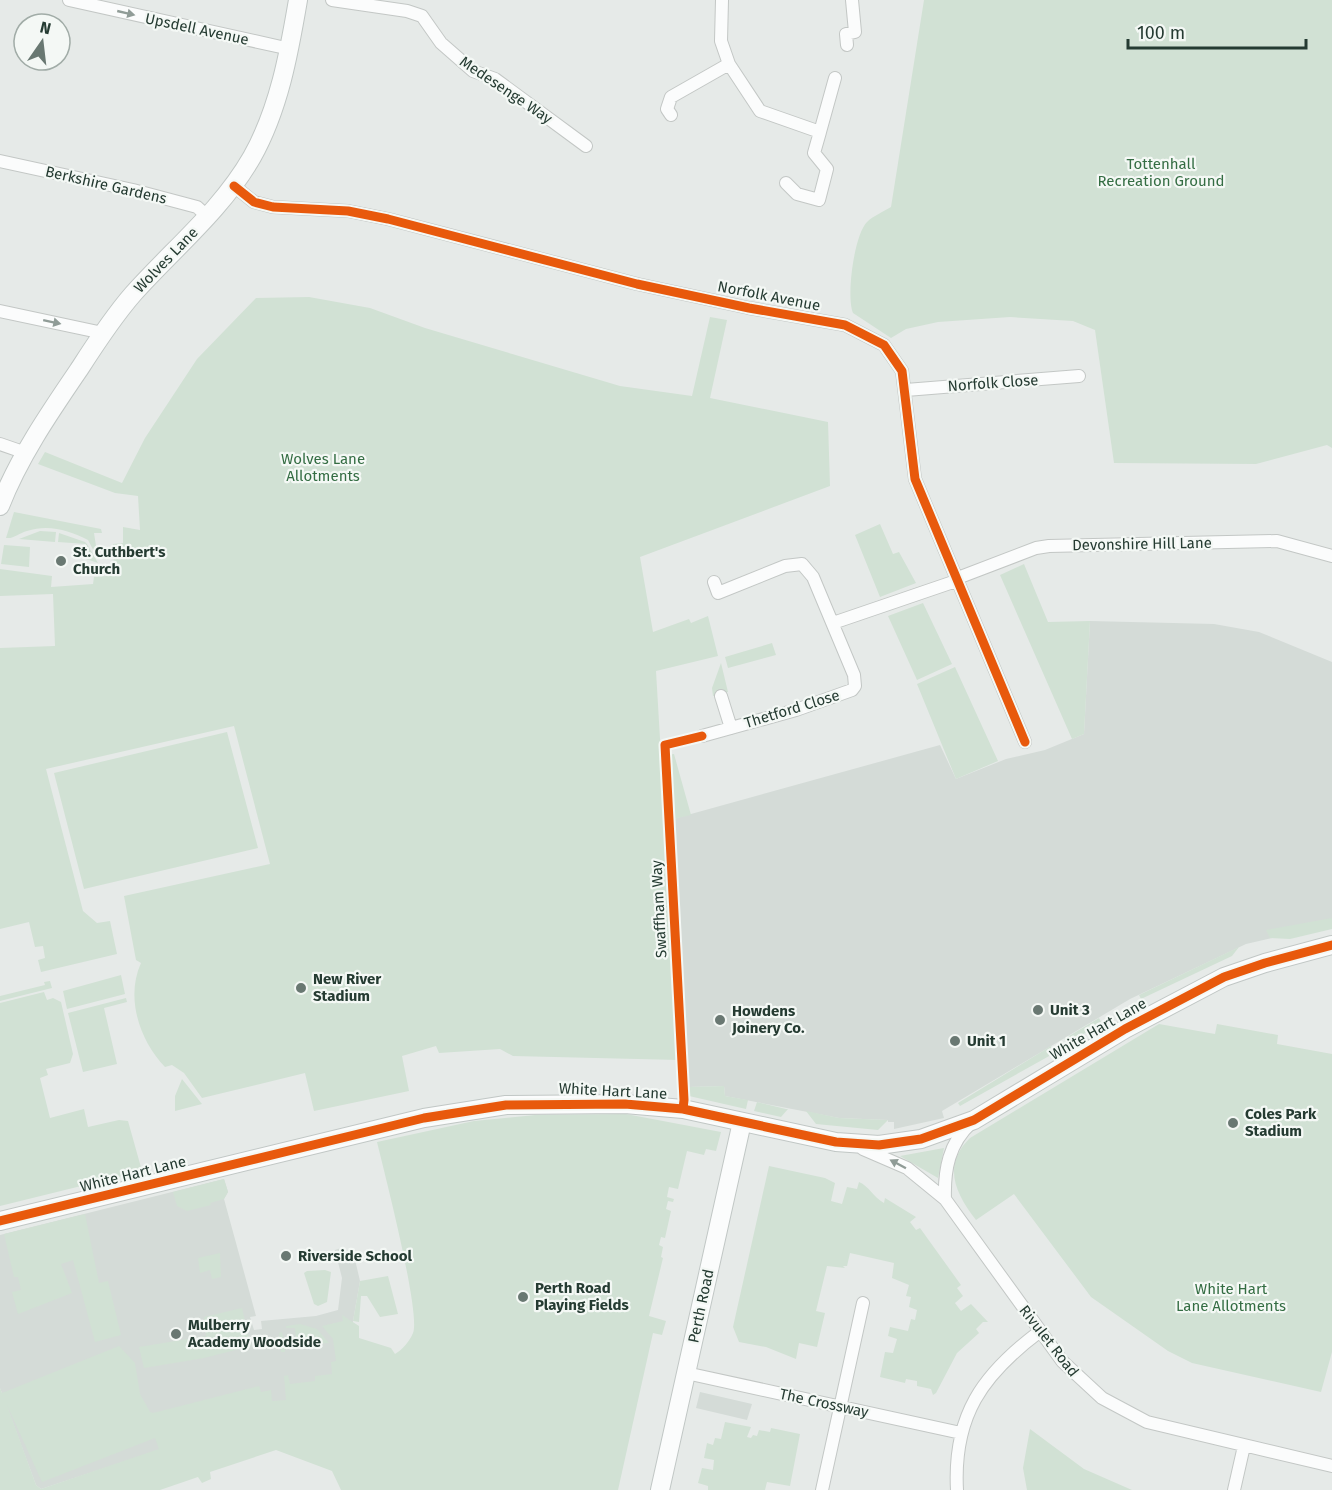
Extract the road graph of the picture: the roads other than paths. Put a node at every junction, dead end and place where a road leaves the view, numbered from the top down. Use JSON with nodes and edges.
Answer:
{"nodes":[{"id":1,"x":69,"y":0,"type":"edge"},
{"id":2,"x":298,"y":0,"type":"edge"},
{"id":3,"x":332,"y":0,"type":"edge"},
{"id":4,"x":722,"y":0,"type":"edge"},
{"id":5,"x":852,"y":0,"type":"edge"},
{"id":6,"x":847,"y":45,"type":"dead end"},
{"id":7,"x":290,"y":49,"type":"junction"},
{"id":8,"x":729,"y":64,"type":"junction"},
{"id":9,"x":835,"y":78,"type":"dead end"},
{"id":10,"x":671,"y":116,"type":"dead end"},
{"id":11,"x":820,"y":132,"type":"junction"},
{"id":12,"x":585,"y":146,"type":"dead end"},
{"id":13,"x":0,"y":160,"type":"edge"},
{"id":14,"x":786,"y":183,"type":"dead end"},
{"id":15,"x":234,"y":186,"type":"junction"},
{"id":16,"x":208,"y":217,"type":"junction"},
{"id":17,"x":0,"y":311,"type":"edge"},
{"id":18,"x":104,"y":333,"type":"junction"},
{"id":19,"x":1079,"y":376,"type":"dead end"},
{"id":20,"x":906,"y":390,"type":"junction"},
{"id":21,"x":0,"y":444,"type":"edge"},
{"id":22,"x":26,"y":453,"type":"junction"},
{"id":23,"x":0,"y":506,"type":"edge"},
{"id":24,"x":1332,"y":556,"type":"edge"},
{"id":25,"x":956,"y":580,"type":"junction"},
{"id":26,"x":714,"y":582,"type":"dead end"},
{"id":27,"x":833,"y":623,"type":"junction"},
{"id":28,"x":721,"y":696,"type":"dead end"},
{"id":29,"x":731,"y":728,"type":"junction"},
{"id":30,"x":702,"y":736,"type":"dead end"},
{"id":31,"x":1025,"y":742,"type":"dead end"},
{"id":32,"x":1332,"y":945,"type":"edge"},
{"id":33,"x":974,"y":1120,"type":"junction"},
{"id":34,"x":742,"y":1122,"type":"junction"},
{"id":35,"x":836,"y":1142,"type":"junction"},
{"id":36,"x":945,"y":1199,"type":"junction"},
{"id":37,"x":0,"y":1221,"type":"edge"},
{"id":38,"x":863,"y":1303,"type":"dead end"},
{"id":39,"x":1039,"y":1332,"type":"junction"},
{"id":40,"x":686,"y":1373,"type":"junction"},
{"id":41,"x":840,"y":1407,"type":"junction"},
{"id":42,"x":962,"y":1433,"type":"junction"},
{"id":43,"x":1244,"y":1446,"type":"junction"},
{"id":44,"x":1332,"y":1466,"type":"edge"},
{"id":45,"x":660,"y":1490,"type":"edge"},
{"id":46,"x":822,"y":1490,"type":"edge"},
{"id":47,"x":957,"y":1490,"type":"edge"},
{"id":48,"x":1234,"y":1490,"type":"edge"}],
"edges":[{"from":1,"to":7,"type":"street","name":"Upsdell Avenue","one_way":true},
{"from":2,"to":7,"type":"street","name":"Wolves Lane"},
{"from":3,"to":12,"type":"street","name":"Medesenge Way"},
{"from":4,"to":8,"type":"street"},
{"from":5,"to":6,"type":"street"},
{"from":7,"to":15,"type":"street","name":"Wolves Lane"},
{"from":8,"to":10,"type":"street"},
{"from":8,"to":11,"type":"street"},
{"from":9,"to":11,"type":"street"},
{"from":11,"to":14,"type":"street"},
{"from":13,"to":16,"type":"street","name":"Berkshire Gardens"},
{"from":15,"to":16,"type":"street","name":"Wolves Lane"},
{"from":15,"to":20,"type":"street","name":"Norfolk Avenue"},
{"from":16,"to":18,"type":"street","name":"Wolves Lane"},
{"from":17,"to":18,"type":"street","one_way":true},
{"from":18,"to":22,"type":"street","name":"Wolves Lane"},
{"from":19,"to":20,"type":"street","name":"Norfolk Close"},
{"from":20,"to":25,"type":"street","name":"Norfolk Avenue"},
{"from":21,"to":22,"type":"street"},
{"from":22,"to":23,"type":"street","name":"Wolves Lane"},
{"from":24,"to":25,"type":"street","name":"Devonshire Hill Lane"},
{"from":25,"to":27,"type":"street"},
{"from":25,"to":31,"type":"street","name":"Norfolk Avenue"},
{"from":26,"to":27,"type":"street","name":"Thetford Close"},
{"from":27,"to":29,"type":"street","name":"Thetford Close"},
{"from":28,"to":29,"type":"street","name":"Thetford Close"},
{"from":29,"to":30,"type":"street","name":"Thetford Close"},
{"from":32,"to":33,"type":"street","name":"White Hart Lane"},
{"from":33,"to":35,"type":"street","name":"White Hart Lane"},
{"from":33,"to":36,"type":"street"},
{"from":34,"to":35,"type":"street","name":"White Hart Lane"},
{"from":34,"to":37,"type":"street","name":"White Hart Lane"},
{"from":34,"to":40,"type":"street","name":"Perth Road"},
{"from":36,"to":35,"type":"street","name":"Rivulet Road","one_way":true},
{"from":36,"to":39,"type":"street","name":"Rivulet Road"},
{"from":38,"to":41,"type":"street"},
{"from":39,"to":42,"type":"street"},
{"from":39,"to":43,"type":"street","name":"Rivulet Road"},
{"from":40,"to":41,"type":"street","name":"The Crossway"},
{"from":40,"to":45,"type":"street","name":"Perth Road"},
{"from":41,"to":42,"type":"street","name":"The Crossway"},
{"from":41,"to":46,"type":"street"},
{"from":42,"to":47,"type":"street"},
{"from":43,"to":44,"type":"street","name":"Rivulet Road"},
{"from":43,"to":48,"type":"street"}]}
